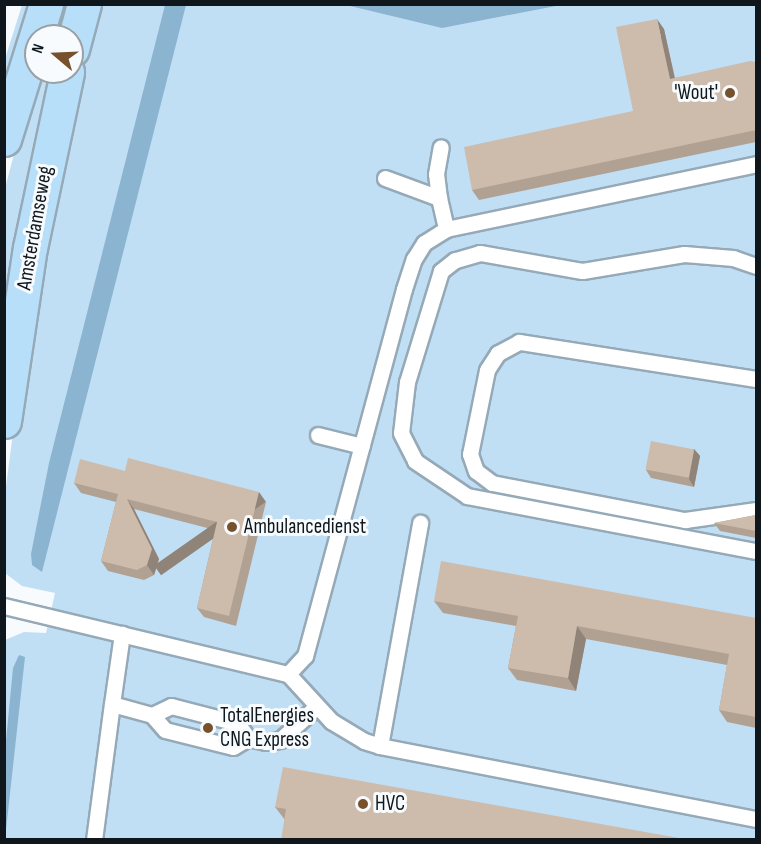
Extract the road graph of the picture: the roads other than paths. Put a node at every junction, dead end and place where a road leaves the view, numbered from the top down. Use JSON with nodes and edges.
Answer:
{"nodes":[{"id":1,"x":46,"y":4,"type":"edge"},
{"id":2,"x":84,"y":4,"type":"edge"},
{"id":3,"x":79,"y":24,"type":"edge"},
{"id":4,"x":64,"y":84,"type":"edge"},
{"id":5,"x":4,"y":139,"type":"edge"},
{"id":6,"x":441,"y":147,"type":"dead end"},
{"id":7,"x":756,"y":164,"type":"edge"},
{"id":8,"x":385,"y":177,"type":"dead end"},
{"id":9,"x":439,"y":198,"type":"junction"},
{"id":10,"x":446,"y":229,"type":"junction"},
{"id":11,"x":756,"y":266,"type":"edge"},
{"id":12,"x":756,"y":379,"type":"edge"},
{"id":13,"x":4,"y":421,"type":"edge"},
{"id":14,"x":318,"y":435,"type":"dead end"},
{"id":15,"x":362,"y":446,"type":"junction"},
{"id":16,"x":756,"y":510,"type":"edge"},
{"id":17,"x":420,"y":524,"type":"dead end"},
{"id":18,"x":756,"y":550,"type":"edge"},
{"id":19,"x":4,"y":606,"type":"edge"},
{"id":20,"x":122,"y":634,"type":"junction"},
{"id":21,"x":288,"y":674,"type":"junction"},
{"id":22,"x":112,"y":704,"type":"junction"},
{"id":23,"x":316,"y":707,"type":"junction"},
{"id":24,"x":152,"y":715,"type":"junction"},
{"id":25,"x":248,"y":738,"type":"junction"},
{"id":26,"x":380,"y":746,"type":"junction"},
{"id":27,"x":756,"y":819,"type":"edge"},
{"id":28,"x":94,"y":840,"type":"edge"}],
"edges":[{"from":1,"to":5,"type":"main road"},
{"from":2,"to":3,"type":"main road"},
{"from":4,"to":13,"type":"main road","name":"Amsterdamseweg"},
{"from":6,"to":9,"type":"lane"},
{"from":7,"to":10,"type":"lane"},
{"from":8,"to":9,"type":"lane"},
{"from":9,"to":10,"type":"lane"},
{"from":10,"to":15,"type":"lane"},
{"from":11,"to":18,"type":"lane"},
{"from":12,"to":16,"type":"lane"},
{"from":14,"to":15,"type":"lane"},
{"from":15,"to":21,"type":"lane"},
{"from":17,"to":26,"type":"lane"},
{"from":19,"to":20,"type":"lane"},
{"from":20,"to":21,"type":"lane"},
{"from":20,"to":22,"type":"lane"},
{"from":21,"to":23,"type":"lane"},
{"from":22,"to":24,"type":"lane"},
{"from":22,"to":28,"type":"lane"},
{"from":23,"to":25,"type":"lane"},
{"from":23,"to":26,"type":"lane"},
{"from":24,"to":25,"type":"lane"},
{"from":24,"to":25,"type":"lane"},
{"from":26,"to":27,"type":"lane"}]}
